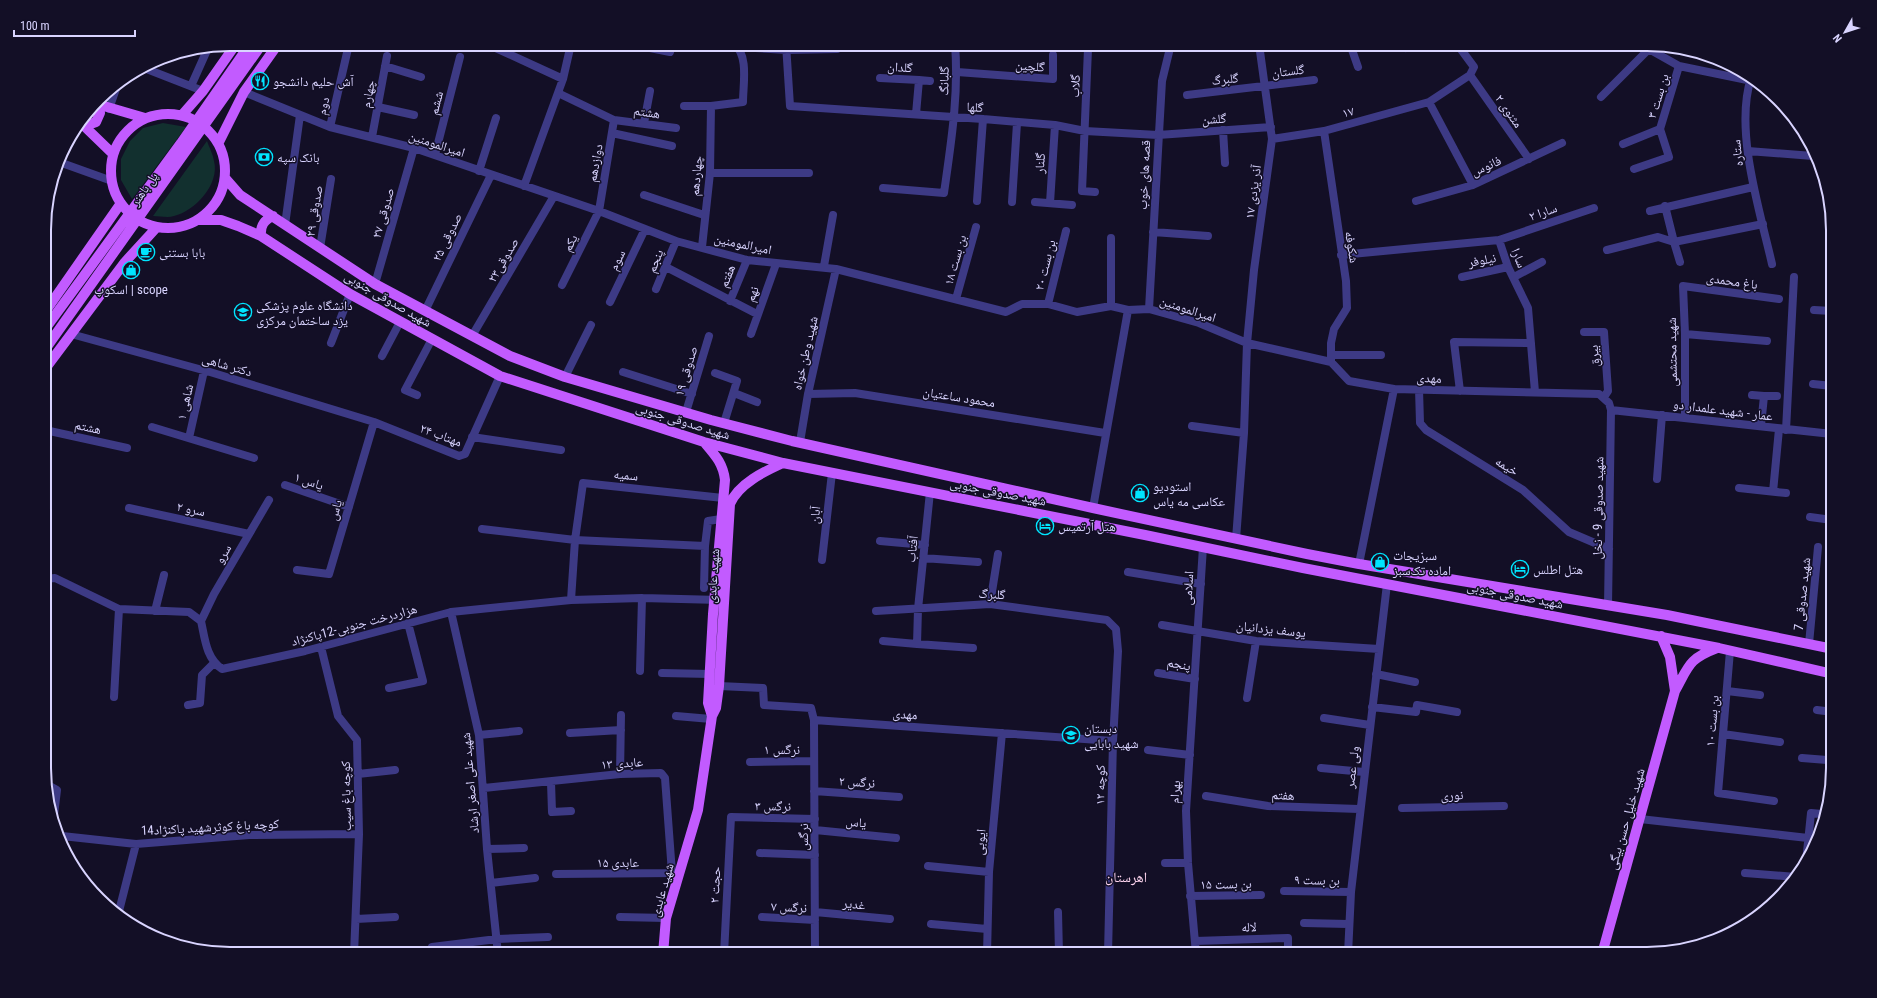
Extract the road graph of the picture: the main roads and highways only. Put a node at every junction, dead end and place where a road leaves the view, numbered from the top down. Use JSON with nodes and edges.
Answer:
{"nodes":[{"id":1,"x":231,"y":51,"type":"edge"},
{"id":2,"x":245,"y":51,"type":"edge"},
{"id":3,"x":257,"y":51,"type":"edge"},
{"id":4,"x":273,"y":51,"type":"edge"},
{"id":5,"x":202,"y":91,"type":"junction"},
{"id":6,"x":100,"y":106,"type":"edge"},
{"id":7,"x":99,"y":108,"type":"edge"},
{"id":8,"x":233,"y":113,"type":"junction"},
{"id":9,"x":182,"y":115,"type":"junction"},
{"id":10,"x":145,"y":118,"type":"junction"},
{"id":11,"x":84,"y":125,"type":"edge"},
{"id":12,"x":85,"y":125,"type":"edge"},
{"id":13,"x":218,"y":142,"type":"junction"},
{"id":14,"x":113,"y":154,"type":"junction"},
{"id":15,"x":226,"y":179,"type":"junction"},
{"id":16,"x":121,"y":203,"type":"junction"},
{"id":17,"x":273,"y":216,"type":"junction"},
{"id":18,"x":199,"y":220,"type":"junction"},
{"id":19,"x":157,"y":227,"type":"junction"},
{"id":20,"x":261,"y":236,"type":"junction"},
{"id":21,"x":96,"y":239,"type":"junction"},
{"id":22,"x":125,"y":262,"type":"junction"},
{"id":23,"x":51,"y":303,"type":"edge"},
{"id":24,"x":51,"y":322,"type":"edge"},
{"id":25,"x":51,"y":341,"type":"edge"},
{"id":26,"x":51,"y":361,"type":"edge"},
{"id":27,"x":704,"y":442,"type":"junction"},
{"id":28,"x":783,"y":463,"type":"junction"},
{"id":29,"x":1149,"y":520,"type":"junction"},
{"id":30,"x":1146,"y":535,"type":"junction"},
{"id":31,"x":719,"y":600,"type":"junction"},
{"id":32,"x":1661,"y":636,"type":"junction"},
{"id":33,"x":1719,"y":648,"type":"junction"},
{"id":34,"x":1826,"y":648,"type":"edge"},
{"id":35,"x":1826,"y":672,"type":"edge"},
{"id":36,"x":1675,"y":691,"type":"junction"},
{"id":37,"x":711,"y":718,"type":"junction"},
{"id":38,"x":664,"y":947,"type":"edge"},
{"id":39,"x":1604,"y":947,"type":"edge"}],
"edges":[{"from":1,"to":5,"type":"main road"},
{"from":2,"to":24,"type":"main road","name":"پل باهنر","bridge":true},
{"from":3,"to":25,"type":"main road","name":"پل باهنر","bridge":true},
{"from":4,"to":8,"type":"main road"},
{"from":5,"to":8,"type":"main road"},
{"from":5,"to":9,"type":"main road"},
{"from":6,"to":10,"type":"main road"},
{"from":7,"to":12,"type":"main road"},
{"from":8,"to":13,"type":"main road"},
{"from":9,"to":10,"type":"main road"},
{"from":9,"to":13,"type":"main road"},
{"from":10,"to":14,"type":"main road"},
{"from":11,"to":14,"type":"main road"},
{"from":13,"to":15,"type":"main road"},
{"from":14,"to":16,"type":"main road"},
{"from":15,"to":17,"type":"main road","name":"شهید صدوقی جنوبی"},
{"from":15,"to":18,"type":"main road"},
{"from":16,"to":19,"type":"main road"},
{"from":16,"to":21,"type":"main road"},
{"from":17,"to":20,"type":"main road"},
{"from":17,"to":29,"type":"main road","name":"شهید صدوقی جنوبی"},
{"from":18,"to":19,"type":"main road"},
{"from":18,"to":20,"type":"main road","name":"شهید صدوقی جنوبی"},
{"from":19,"to":22,"type":"main road"},
{"from":20,"to":27,"type":"main road","name":"شهید صدوقی جنوبی"},
{"from":21,"to":22,"type":"main road"},
{"from":21,"to":23,"type":"main road"},
{"from":22,"to":26,"type":"main road"},
{"from":27,"to":28,"type":"main road","name":"شهید صدوقی جنوبی"},
{"from":27,"to":31,"type":"main road","name":"شهید عابدی"},
{"from":28,"to":30,"type":"main road","name":"شهید صدوقی جنوبی"},
{"from":28,"to":31,"type":"main road","name":"شهید عابدی"},
{"from":29,"to":30,"type":"main road"},
{"from":29,"to":34,"type":"main road","name":"شهید صدوقی جنوبی"},
{"from":30,"to":32,"type":"main road","name":"شهید صدوقی جنوبی"},
{"from":31,"to":37,"type":"main road","name":"شهید عابدی"},
{"from":31,"to":37,"type":"main road","name":"شهید عابدی"},
{"from":32,"to":33,"type":"main road","name":"شهید صدوقی جنوبی"},
{"from":32,"to":36,"type":"main road"},
{"from":33,"to":35,"type":"main road","name":"شهید صدوقی جنوبی"},
{"from":33,"to":36,"type":"main road"},
{"from":36,"to":39,"type":"main road","name":"شهید خلیل حسن بیگی"},
{"from":37,"to":38,"type":"main road","name":"شهید عابدی"}]}
